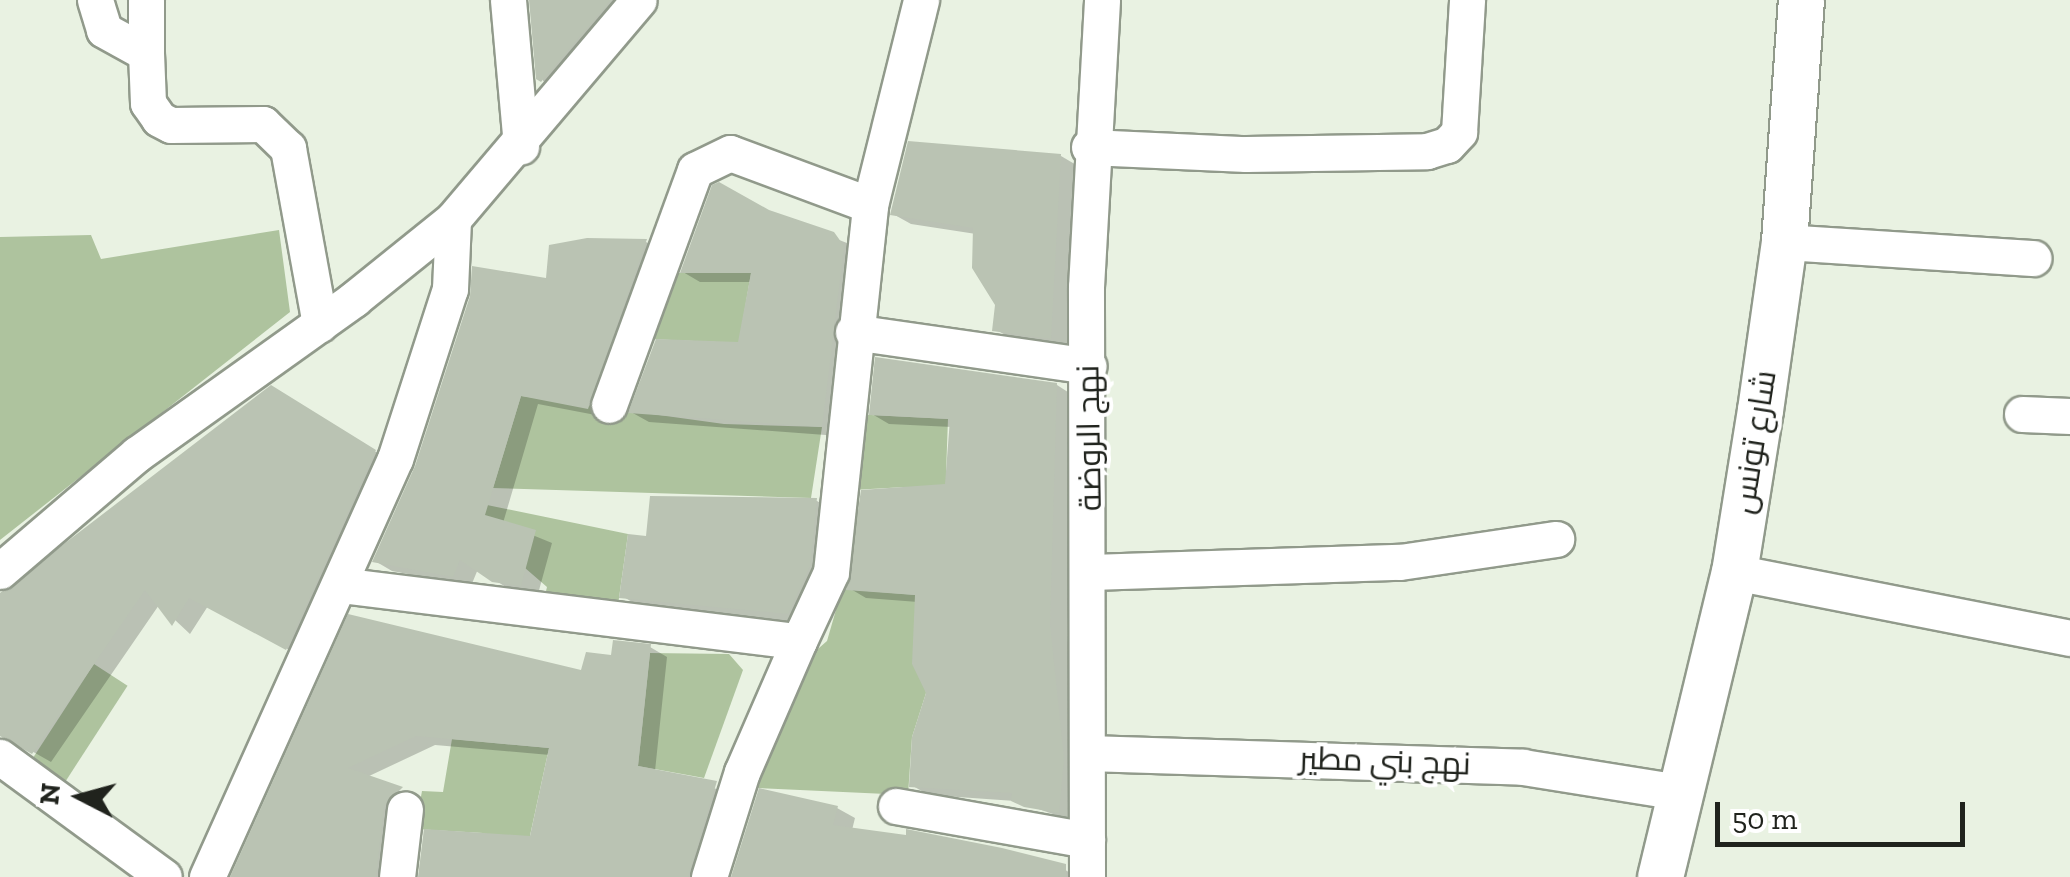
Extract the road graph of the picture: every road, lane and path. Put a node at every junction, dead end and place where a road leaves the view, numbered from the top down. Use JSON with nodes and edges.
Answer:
{"nodes":[{"id":1,"x":95,"y":0,"type":"edge"},
{"id":2,"x":146,"y":0,"type":"edge"},
{"id":3,"x":508,"y":0,"type":"edge"},
{"id":4,"x":639,"y":0,"type":"edge"},
{"id":5,"x":921,"y":0,"type":"edge"},
{"id":6,"x":1102,"y":0,"type":"edge"},
{"id":7,"x":1468,"y":0,"type":"edge"},
{"id":8,"x":1802,"y":0,"type":"edge"},
{"id":9,"x":146,"y":53,"type":"junction"},
{"id":10,"x":521,"y":146,"type":"junction"},
{"id":11,"x":1090,"y":147,"type":"junction"},
{"id":12,"x":870,"y":205,"type":"junction"},
{"id":13,"x":453,"y":219,"type":"junction"},
{"id":14,"x":1784,"y":242,"type":"junction"},
{"id":15,"x":2032,"y":258,"type":"dead end"},
{"id":16,"x":320,"y":324,"type":"junction"},
{"id":17,"x":853,"y":332,"type":"junction"},
{"id":18,"x":1089,"y":366,"type":"junction"},
{"id":19,"x":610,"y":405,"type":"dead end"},
{"id":20,"x":2022,"y":414,"type":"dead end"},
{"id":21,"x":2070,"y":416,"type":"edge"},
{"id":22,"x":1556,"y":539,"type":"dead end"},
{"id":23,"x":0,"y":571,"type":"edge"},
{"id":24,"x":1092,"y":572,"type":"junction"},
{"id":25,"x":1734,"y":572,"type":"junction"},
{"id":26,"x":340,"y":585,"type":"junction"},
{"id":27,"x":2070,"y":638,"type":"edge"},
{"id":28,"x":798,"y":641,"type":"junction"},
{"id":29,"x":1088,"y":753,"type":"junction"},
{"id":30,"x":0,"y":757,"type":"edge"},
{"id":31,"x":1680,"y":792,"type":"junction"},
{"id":32,"x":896,"y":806,"type":"dead end"},
{"id":33,"x":406,"y":809,"type":"dead end"},
{"id":34,"x":1087,"y":840,"type":"junction"},
{"id":35,"x":164,"y":877,"type":"edge"},
{"id":36,"x":207,"y":877,"type":"edge"},
{"id":37,"x":397,"y":877,"type":"edge"},
{"id":38,"x":710,"y":877,"type":"edge"},
{"id":39,"x":1087,"y":877,"type":"edge"},
{"id":40,"x":1660,"y":877,"type":"edge"}],
"edges":[{"from":1,"to":9,"type":"street"},
{"from":2,"to":9,"type":"street"},
{"from":3,"to":10,"type":"street"},
{"from":4,"to":10,"type":"street"},
{"from":5,"to":12,"type":"street"},
{"from":6,"to":11,"type":"street","name":"نهج الروضة"},
{"from":7,"to":11,"type":"street"},
{"from":8,"to":14,"type":"main road","name":"شارع تونس"},
{"from":9,"to":16,"type":"street"},
{"from":10,"to":13,"type":"street"},
{"from":11,"to":18,"type":"street","name":"نهج الروضة"},
{"from":12,"to":17,"type":"street"},
{"from":12,"to":19,"type":"street"},
{"from":13,"to":16,"type":"street"},
{"from":13,"to":26,"type":"street"},
{"from":14,"to":15,"type":"street"},
{"from":14,"to":25,"type":"main road","name":"شارع تونس"},
{"from":16,"to":23,"type":"street"},
{"from":17,"to":18,"type":"street"},
{"from":17,"to":28,"type":"street"},
{"from":18,"to":24,"type":"street","name":"نهج الروضة"},
{"from":20,"to":21,"type":"street"},
{"from":22,"to":24,"type":"street"},
{"from":24,"to":29,"type":"street","name":"نهج الروضة"},
{"from":25,"to":27,"type":"street"},
{"from":25,"to":31,"type":"main road","name":"شارع تونس"},
{"from":26,"to":28,"type":"street"},
{"from":26,"to":36,"type":"street"},
{"from":28,"to":38,"type":"street"},
{"from":29,"to":31,"type":"street","name":"نهج بني مطير"},
{"from":29,"to":34,"type":"street","name":"نهج الروضة"},
{"from":30,"to":35,"type":"street"},
{"from":31,"to":40,"type":"main road","name":"شارع تونس"},
{"from":32,"to":34,"type":"street"},
{"from":33,"to":37,"type":"street"},
{"from":34,"to":39,"type":"street","name":"نهج الروضة"}]}
